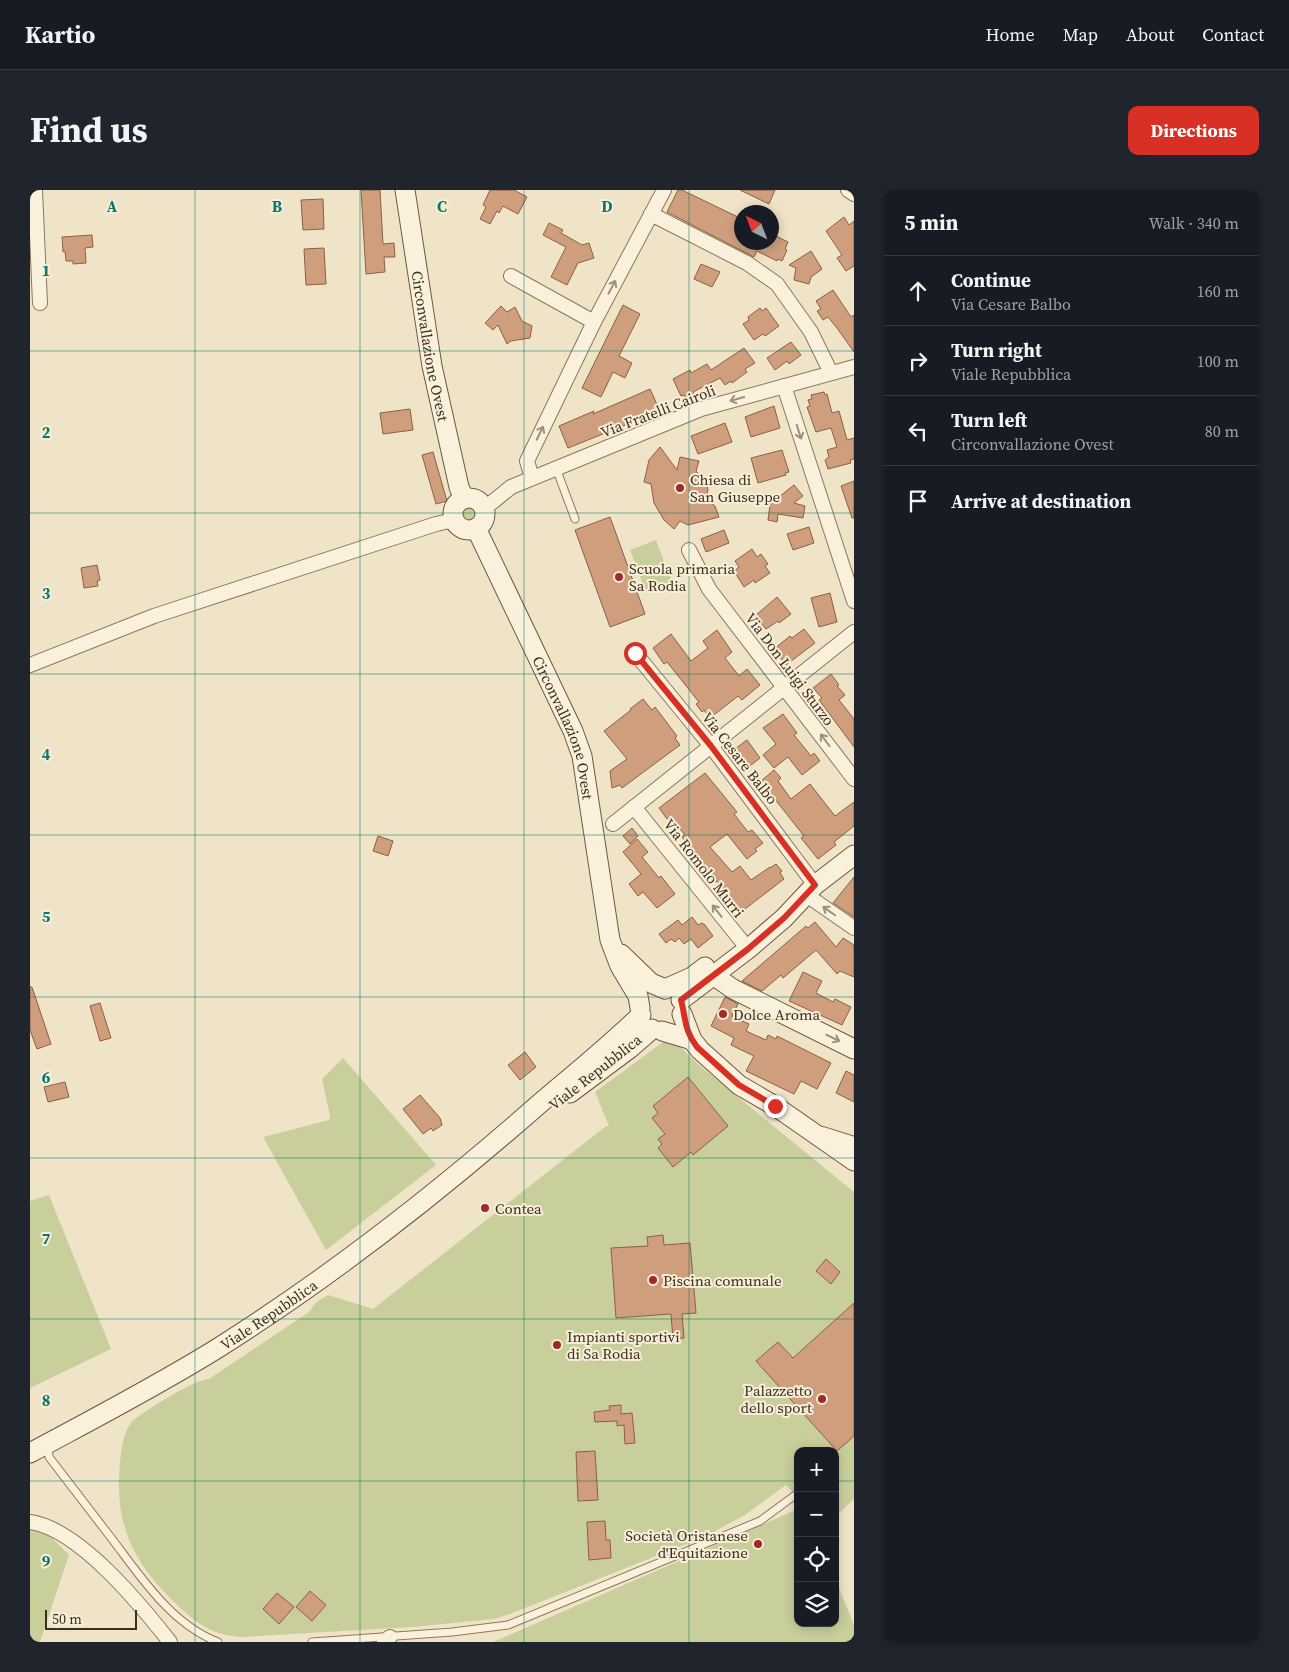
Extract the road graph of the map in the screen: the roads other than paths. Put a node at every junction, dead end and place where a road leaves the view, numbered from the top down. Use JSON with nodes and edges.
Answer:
{"nodes":[{"id":1,"x":35,"y":190,"type":"edge"},
{"id":2,"x":405,"y":190,"type":"edge"},
{"id":3,"x":664,"y":190,"type":"edge"},
{"id":4,"x":848,"y":190,"type":"edge"},
{"id":5,"x":854,"y":194,"type":"edge"},
{"id":6,"x":651,"y":214,"type":"junction"},
{"id":7,"x":511,"y":276,"type":"dead end"},
{"id":8,"x":40,"y":303,"type":"dead end"},
{"id":9,"x":594,"y":322,"type":"junction"},
{"id":10,"x":854,"y":366,"type":"edge"},
{"id":11,"x":831,"y":373,"type":"junction"},
{"id":12,"x":784,"y":386,"type":"junction"},
{"id":13,"x":556,"y":468,"type":"junction"},
{"id":14,"x":532,"y":478,"type":"junction"},
{"id":15,"x":464,"y":499,"type":"junction"},
{"id":16,"x":484,"y":509,"type":"junction"},
{"id":17,"x":575,"y":519,"type":"dead end"},
{"id":18,"x":454,"y":520,"type":"junction"},
{"id":19,"x":476,"y":528,"type":"junction"},
{"id":20,"x":690,"y":550,"type":"dead end"},
{"id":21,"x":854,"y":601,"type":"edge"},
{"id":22,"x":854,"y":632,"type":"edge"},
{"id":23,"x":635,"y":653,"type":"dead end"},
{"id":24,"x":30,"y":665,"type":"edge"},
{"id":25,"x":785,"y":687,"type":"junction"},
{"id":26,"x":711,"y":746,"type":"junction"},
{"id":27,"x":854,"y":779,"type":"edge"},
{"id":28,"x":634,"y":807,"type":"junction"},
{"id":29,"x":612,"y":824,"type":"dead end"},
{"id":30,"x":854,"y":855,"type":"edge"},
{"id":31,"x":810,"y":890,"type":"junction"},
{"id":32,"x":854,"y":928,"type":"edge"},
{"id":33,"x":612,"y":943,"type":"junction"},
{"id":34,"x":744,"y":945,"type":"junction"},
{"id":35,"x":713,"y":975,"type":"junction"},
{"id":36,"x":665,"y":988,"type":"junction"},
{"id":37,"x":682,"y":1007,"type":"junction"},
{"id":38,"x":649,"y":1021,"type":"junction"},
{"id":39,"x":692,"y":1040,"type":"junction"},
{"id":40,"x":854,"y":1049,"type":"edge"},
{"id":41,"x":807,"y":1129,"type":"junction"},
{"id":42,"x":854,"y":1144,"type":"edge"},
{"id":43,"x":854,"y":1161,"type":"edge"},
{"id":44,"x":48,"y":1443,"type":"junction"},
{"id":45,"x":30,"y":1453,"type":"edge"},
{"id":46,"x":794,"y":1496,"type":"edge"},
{"id":47,"x":30,"y":1522,"type":"edge"},
{"id":48,"x":387,"y":1639,"type":"edge"},
{"id":49,"x":170,"y":1642,"type":"edge"},
{"id":50,"x":218,"y":1642,"type":"edge"},
{"id":51,"x":312,"y":1642,"type":"edge"}],
"edges":[{"from":1,"to":8,"type":"street"},
{"from":2,"to":15,"type":"street","name":"Circonvallazione Ovest"},
{"from":3,"to":6,"type":"street"},
{"from":4,"to":5,"type":"street"},
{"from":9,"to":6,"type":"street","one_way":true},
{"from":6,"to":11,"type":"street"},
{"from":7,"to":9,"type":"street"},
{"from":14,"to":9,"type":"street","one_way":true},
{"from":10,"to":11,"type":"street","name":"Via Fratelli Cairoli"},
{"from":11,"to":12,"type":"street","name":"Via Fratelli Cairoli"},
{"from":12,"to":13,"type":"street","name":"Via Fratelli Cairoli","one_way":true},
{"from":12,"to":21,"type":"street","one_way":true},
{"from":13,"to":14,"type":"street","name":"Via Fratelli Cairoli"},
{"from":13,"to":17,"type":"lane"},
{"from":14,"to":16,"type":"street","name":"Via Fratelli Cairoli"},
{"from":15,"to":16,"type":"street"},
{"from":15,"to":18,"type":"street"},
{"from":16,"to":19,"type":"street"},
{"from":18,"to":19,"type":"street"},
{"from":18,"to":24,"type":"street"},
{"from":19,"to":33,"type":"street","name":"Circonvallazione Ovest"},
{"from":20,"to":25,"type":"street","name":"Via Don Luigi Sturzo"},
{"from":22,"to":25,"type":"street"},
{"from":23,"to":26,"type":"street","name":"Via Cesare Balbo"},
{"from":25,"to":26,"type":"street"},
{"from":27,"to":25,"type":"street","name":"Via Don Luigi Sturzo","one_way":true},
{"from":26,"to":28,"type":"street"},
{"from":26,"to":31,"type":"street","name":"Via Cesare Balbo"},
{"from":28,"to":29,"type":"street"},
{"from":34,"to":28,"type":"street","name":"Via Romolo Murri","one_way":true},
{"from":30,"to":31,"type":"street"},
{"from":32,"to":31,"type":"street","name":"Via Cesare Balbo","one_way":true},
{"from":31,"to":34,"type":"street"},
{"from":33,"to":36,"type":"street"},
{"from":33,"to":38,"type":"street","name":"Circonvallazione Ovest"},
{"from":34,"to":35,"type":"street"},
{"from":34,"to":36,"type":"street"},
{"from":35,"to":37,"type":"street"},
{"from":35,"to":40,"type":"street","one_way":true},
{"from":36,"to":37,"type":"street"},
{"from":36,"to":38,"type":"street"},
{"from":37,"to":38,"type":"street"},
{"from":37,"to":39,"type":"street"},
{"from":38,"to":39,"type":"street"},
{"from":38,"to":44,"type":"street","name":"Viale Repubblica"},
{"from":39,"to":41,"type":"street"},
{"from":41,"to":42,"type":"street"},
{"from":41,"to":43,"type":"street"},
{"from":44,"to":45,"type":"street","name":"Viale Repubblica"},
{"from":44,"to":50,"type":"lane"},
{"from":46,"to":48,"type":"lane"},
{"from":47,"to":49,"type":"street"},
{"from":48,"to":51,"type":"lane"}]}
